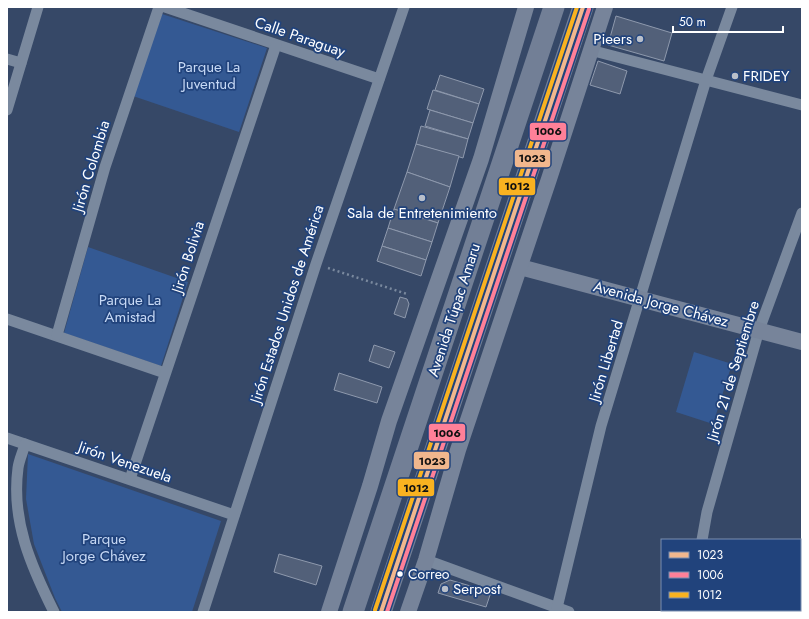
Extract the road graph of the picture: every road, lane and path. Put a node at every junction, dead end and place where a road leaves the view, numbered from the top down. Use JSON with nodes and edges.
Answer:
{"nodes":[{"id":1,"x":38,"y":7,"type":"edge"},
{"id":2,"x":159,"y":7,"type":"edge"},
{"id":3,"x":165,"y":7,"type":"edge"},
{"id":4,"x":404,"y":7,"type":"edge"},
{"id":5,"x":524,"y":7,"type":"edge"},
{"id":6,"x":554,"y":7,"type":"edge"},
{"id":7,"x":583,"y":7,"type":"edge"},
{"id":8,"x":605,"y":7,"type":"edge"},
{"id":9,"x":732,"y":7,"type":"edge"},
{"id":10,"x":276,"y":44,"type":"junction"},
{"id":11,"x":590,"y":50,"type":"junction"},
{"id":12,"x":7,"y":59,"type":"edge"},
{"id":13,"x":21,"y":63,"type":"junction"},
{"id":14,"x":379,"y":79,"type":"junction"},
{"id":15,"x":706,"y":80,"type":"junction"},
{"id":16,"x":802,"y":105,"type":"edge"},
{"id":17,"x":7,"y":110,"type":"edge"},
{"id":18,"x":802,"y":213,"type":"edge"},
{"id":19,"x":316,"y":264,"type":"junction"},
{"id":20,"x":520,"y":267,"type":"junction"},
{"id":21,"x":406,"y":294,"type":"dead end"},
{"id":22,"x":640,"y":299,"type":"junction"},
{"id":23,"x":7,"y":319,"type":"edge"},
{"id":24,"x":759,"y":330,"type":"junction"},
{"id":25,"x":57,"y":335,"type":"junction"},
{"id":26,"x":802,"y":342,"type":"edge"},
{"id":27,"x":165,"y":373,"type":"junction"},
{"id":28,"x":7,"y":438,"type":"edge"},
{"id":29,"x":25,"y":444,"type":"junction"},
{"id":30,"x":130,"y":479,"type":"junction"},
{"id":31,"x":234,"y":515,"type":"junction"},
{"id":32,"x":702,"y":539,"type":"edge"},
{"id":33,"x":426,"y":560,"type":"junction"},
{"id":34,"x":556,"y":610,"type":"edge"},
{"id":35,"x":54,"y":612,"type":"edge"},
{"id":36,"x":203,"y":612,"type":"edge"},
{"id":37,"x":329,"y":612,"type":"edge"},
{"id":38,"x":353,"y":612,"type":"edge"},
{"id":39,"x":381,"y":612,"type":"edge"},
{"id":40,"x":408,"y":612,"type":"edge"},
{"id":41,"x":569,"y":612,"type":"edge"}],
"edges":[{"from":1,"to":13,"type":"street"},
{"from":2,"to":25,"type":"street","name":"Jirón Colombia"},
{"from":3,"to":10,"type":"street","name":"Calle Paraguay"},
{"from":4,"to":14,"type":"street","name":"Jirón Estados Unidos de América"},
{"from":5,"to":37,"type":"main road","name":"Avenida Túpac Amaru"},
{"from":6,"to":38,"type":"highway","name":"Avenida Túpac Amaru"},
{"from":7,"to":39,"type":"highway","name":"Avenida Túpac Amaru"},
{"from":8,"to":11,"type":"main road"},
{"from":9,"to":15,"type":"street","name":"Jirón Libertad"},
{"from":10,"to":14,"type":"street","name":"Calle Paraguay"},
{"from":10,"to":27,"type":"street","name":"Jirón Bolivia"},
{"from":11,"to":15,"type":"street"},
{"from":11,"to":20,"type":"main road"},
{"from":12,"to":13,"type":"street"},
{"from":13,"to":17,"type":"street"},
{"from":14,"to":19,"type":"street","name":"Jirón Estados Unidos de América"},
{"from":15,"to":16,"type":"street"},
{"from":15,"to":22,"type":"street","name":"Jirón Libertad"},
{"from":18,"to":24,"type":"street","name":"Jirón 21 de Septiembre"},
{"from":19,"to":21,"type":"path"},
{"from":19,"to":31,"type":"street","name":"Jirón Estados Unidos de América"},
{"from":20,"to":22,"type":"main road","name":"Avenida Jorge Chávez"},
{"from":20,"to":33,"type":"main road"},
{"from":22,"to":24,"type":"main road","name":"Avenida Jorge Chávez"},
{"from":22,"to":34,"type":"street","name":"Jirón Libertad"},
{"from":23,"to":25,"type":"street"},
{"from":24,"to":26,"type":"main road","name":"Avenida Jorge Chávez"},
{"from":24,"to":32,"type":"street","name":"Jirón 21 de Septiembre"},
{"from":25,"to":27,"type":"street"},
{"from":27,"to":30,"type":"street","name":"Jirón Bolivia"},
{"from":28,"to":29,"type":"street","name":"Jirón Venezuela"},
{"from":29,"to":30,"type":"street","name":"Jirón Venezuela"},
{"from":29,"to":35,"type":"street"},
{"from":30,"to":31,"type":"street","name":"Jirón Venezuela"},
{"from":31,"to":36,"type":"street","name":"Jirón Estados Unidos de América"},
{"from":33,"to":34,"type":"street"},
{"from":33,"to":40,"type":"main road"},
{"from":34,"to":41,"type":"street"}]}
